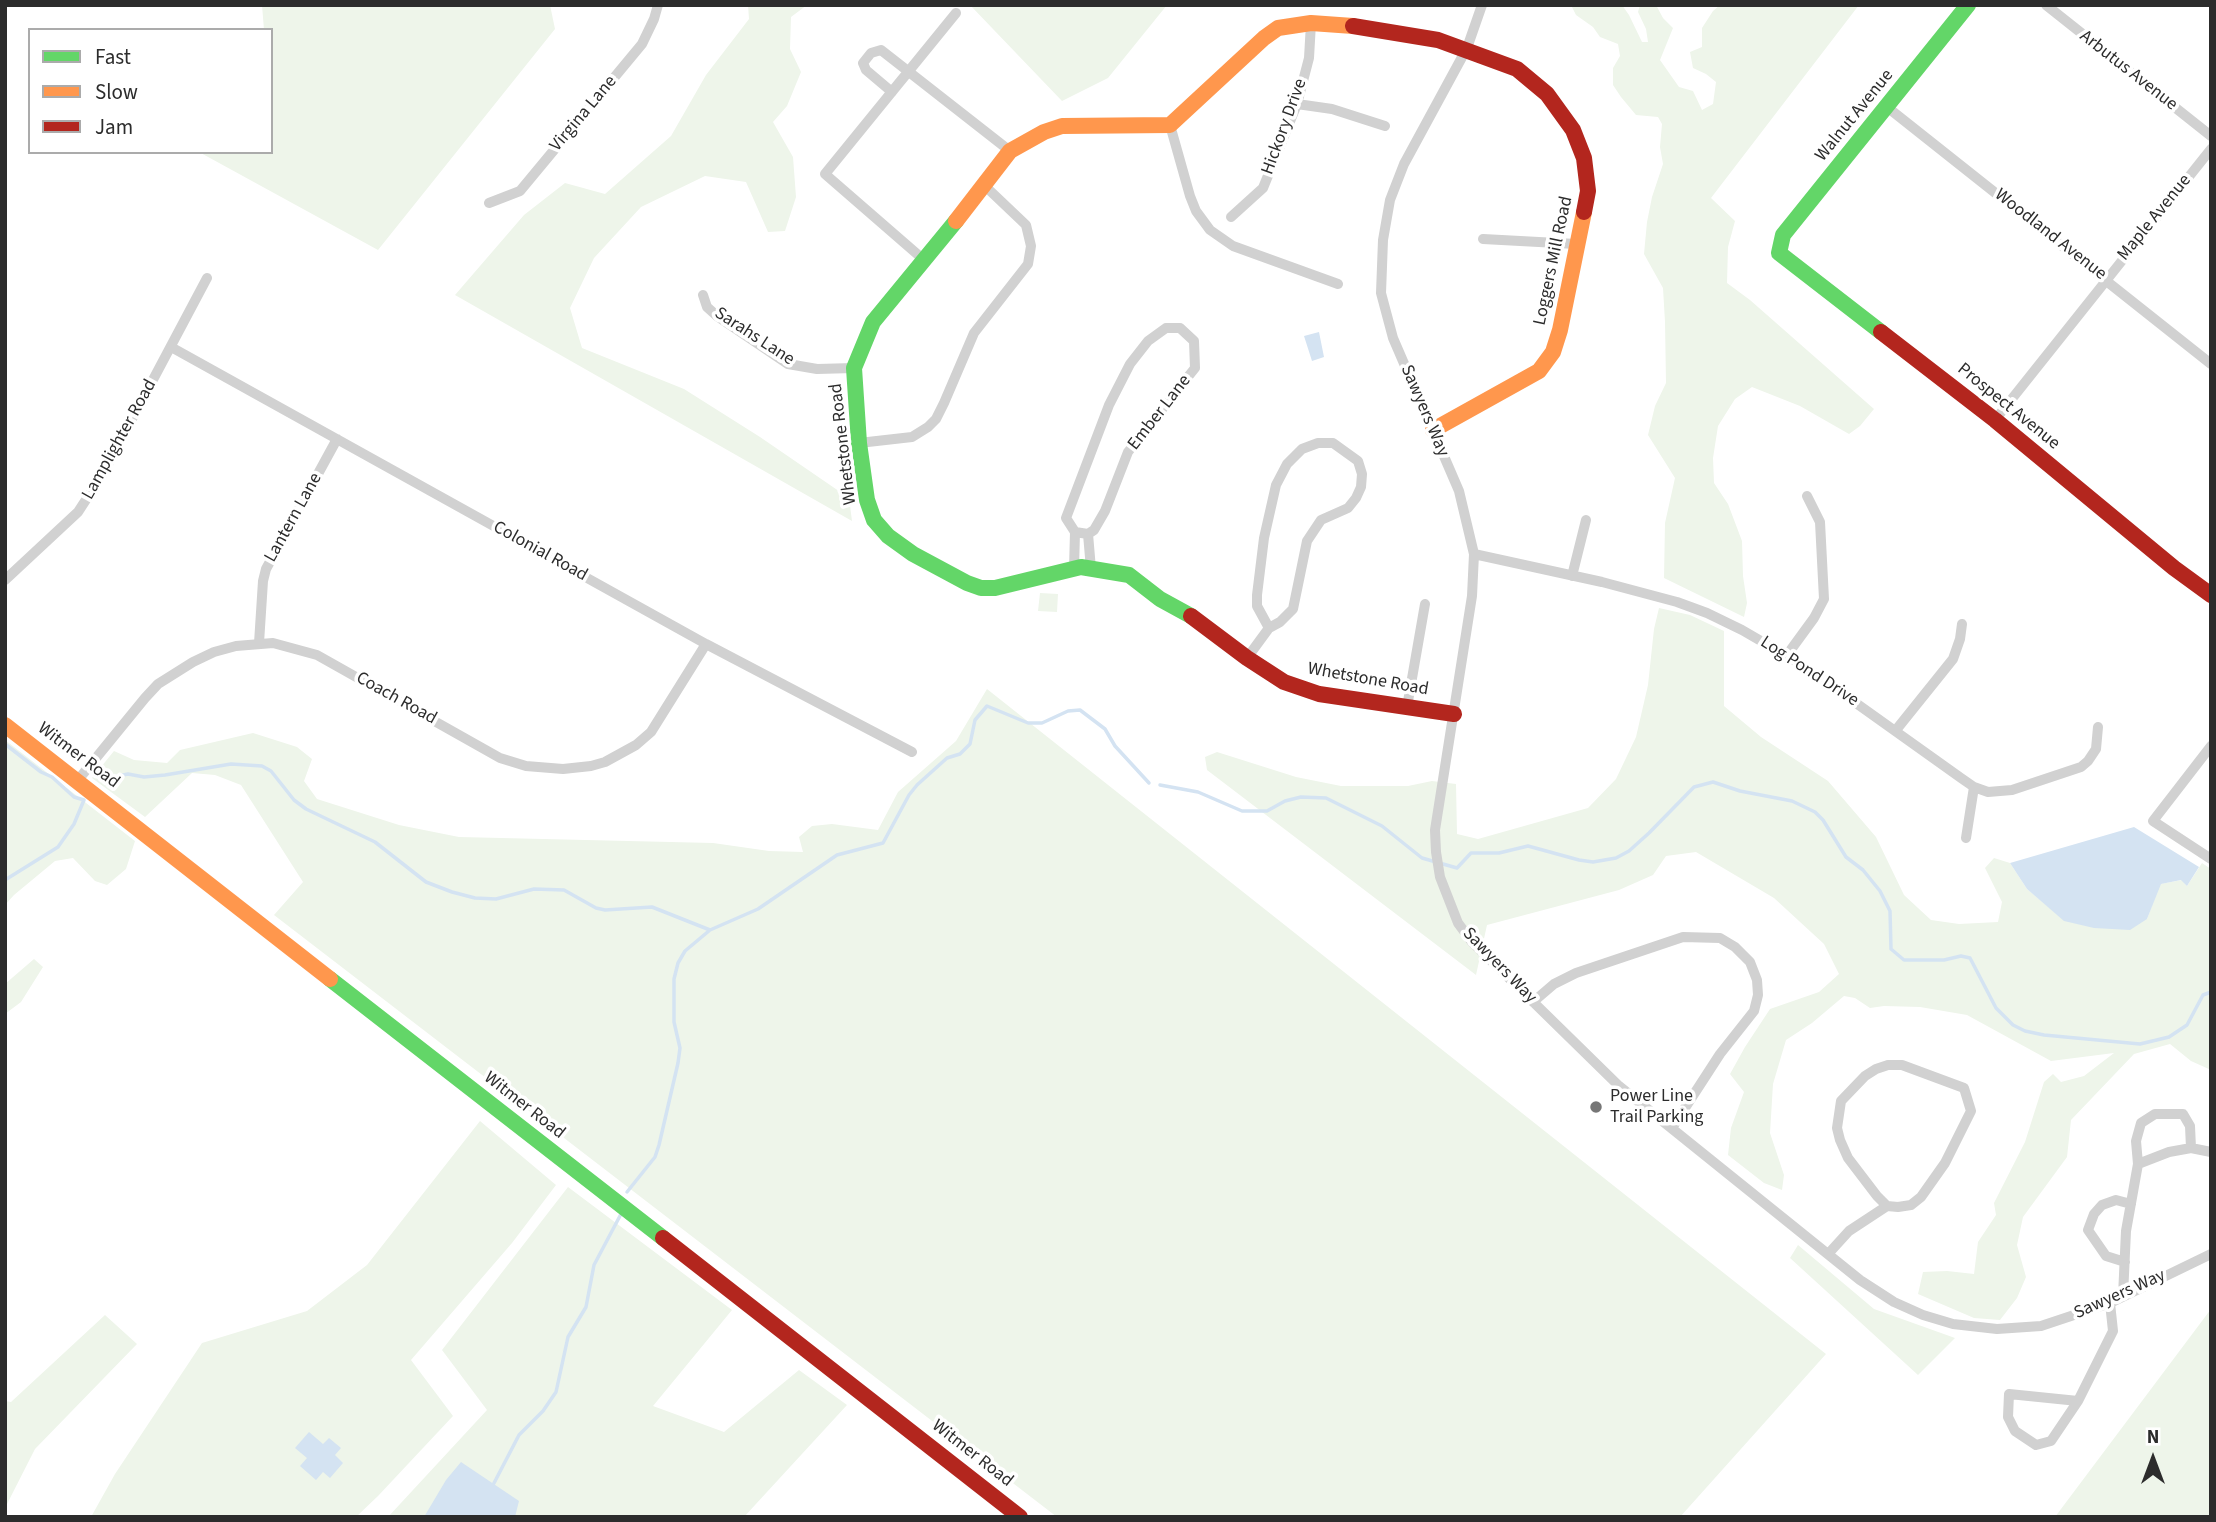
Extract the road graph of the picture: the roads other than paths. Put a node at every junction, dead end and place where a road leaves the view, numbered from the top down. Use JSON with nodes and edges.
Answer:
{"nodes":[{"id":1,"x":658,"y":5,"type":"edge"},
{"id":2,"x":1482,"y":5,"type":"edge"},
{"id":3,"x":1968,"y":5,"type":"edge"},
{"id":4,"x":2046,"y":5,"type":"edge"},
{"id":5,"x":956,"y":13,"type":"dead end"},
{"id":6,"x":1311,"y":23,"type":"junction"},
{"id":7,"x":1467,"y":48,"type":"junction"},
{"id":8,"x":909,"y":72,"type":"junction"},
{"id":9,"x":892,"y":92,"type":"junction"},
{"id":10,"x":1297,"y":104,"type":"junction"},
{"id":11,"x":1887,"y":107,"type":"junction"},
{"id":12,"x":1170,"y":124,"type":"junction"},
{"id":13,"x":1385,"y":126,"type":"dead end"},
{"id":14,"x":2211,"y":136,"type":"edge"},
{"id":15,"x":2211,"y":149,"type":"edge"},
{"id":16,"x":1010,"y":151,"type":"junction"},
{"id":17,"x":985,"y":186,"type":"junction"},
{"id":18,"x":489,"y":203,"type":"dead end"},
{"id":19,"x":1231,"y":218,"type":"dead end"},
{"id":20,"x":1483,"y":239,"type":"dead end"},
{"id":21,"x":1576,"y":244,"type":"junction"},
{"id":22,"x":1779,"y":253,"type":"joint"},
{"id":23,"x":924,"y":260,"type":"junction"},
{"id":24,"x":207,"y":278,"type":"dead end"},
{"id":25,"x":2105,"y":279,"type":"junction"},
{"id":26,"x":1338,"y":284,"type":"dead end"},
{"id":27,"x":703,"y":295,"type":"dead end"},
{"id":28,"x":171,"y":347,"type":"junction"},
{"id":29,"x":2211,"y":364,"type":"edge"},
{"id":30,"x":854,"y":368,"type":"junction"},
{"id":31,"x":1995,"y":420,"type":"junction"},
{"id":32,"x":1433,"y":430,"type":"junction"},
{"id":33,"x":337,"y":439,"type":"junction"},
{"id":34,"x":859,"y":443,"type":"junction"},
{"id":35,"x":1807,"y":496,"type":"dead end"},
{"id":36,"x":1586,"y":520,"type":"dead end"},
{"id":37,"x":1074,"y":532,"type":"junction"},
{"id":38,"x":1088,"y":534,"type":"junction"},
{"id":39,"x":1474,"y":554,"type":"junction"},
{"id":40,"x":1074,"y":569,"type":"junction"},
{"id":41,"x":1091,"y":569,"type":"junction"},
{"id":42,"x":1572,"y":576,"type":"junction"},
{"id":43,"x":5,"y":580,"type":"edge"},
{"id":44,"x":2211,"y":595,"type":"edge"},
{"id":45,"x":1425,"y":604,"type":"dead end"},
{"id":46,"x":1962,"y":624,"type":"dead end"},
{"id":47,"x":1269,"y":628,"type":"junction"},
{"id":48,"x":260,"y":642,"type":"junction"},
{"id":49,"x":706,"y":644,"type":"junction"},
{"id":50,"x":1787,"y":655,"type":"junction"},
{"id":51,"x":1247,"y":658,"type":"junction"},
{"id":52,"x":1407,"y":707,"type":"junction"},
{"id":53,"x":1454,"y":714,"type":"junction"},
{"id":54,"x":5,"y":725,"type":"edge"},
{"id":55,"x":2098,"y":727,"type":"dead end"},
{"id":56,"x":1896,"y":730,"type":"junction"},
{"id":57,"x":2211,"y":746,"type":"edge"},
{"id":58,"x":912,"y":752,"type":"dead end"},
{"id":59,"x":78,"y":780,"type":"junction"},
{"id":60,"x":1974,"y":787,"type":"junction"},
{"id":61,"x":1966,"y":838,"type":"dead end"},
{"id":62,"x":2211,"y":859,"type":"edge"},
{"id":63,"x":1533,"y":1002,"type":"junction"},
{"id":64,"x":1672,"y":1128,"type":"junction"},
{"id":65,"x":2191,"y":1148,"type":"junction"},
{"id":66,"x":2211,"y":1152,"type":"edge"},
{"id":67,"x":2138,"y":1164,"type":"junction"},
{"id":68,"x":2131,"y":1204,"type":"junction"},
{"id":69,"x":1887,"y":1206,"type":"junction"},
{"id":70,"x":1829,"y":1253,"type":"junction"},
{"id":71,"x":2211,"y":1254,"type":"edge"},
{"id":72,"x":2125,"y":1262,"type":"junction"},
{"id":73,"x":2123,"y":1296,"type":"junction"},
{"id":74,"x":2110,"y":1303,"type":"junction"},
{"id":75,"x":2078,"y":1401,"type":"junction"},
{"id":76,"x":1020,"y":1517,"type":"edge"}],
"edges":[{"from":1,"to":18,"type":"street","name":"Virgina Lane"},
{"from":2,"to":7,"type":"street","name":"Sawyers Way"},
{"from":3,"to":11,"type":"street","name":"Walnut Avenue"},
{"from":4,"to":14,"type":"street","name":"Arbutus Avenue"},
{"from":5,"to":8,"type":"street"},
{"from":6,"to":7,"type":"street"},
{"from":6,"to":10,"type":"street","name":"Hickory Drive"},
{"from":6,"to":12,"type":"street"},
{"from":7,"to":21,"type":"street","name":"Loggers Mill Road"},
{"from":7,"to":32,"type":"street","name":"Sawyers Way"},
{"from":8,"to":9,"type":"street"},
{"from":8,"to":9,"type":"street"},
{"from":8,"to":16,"type":"street"},
{"from":9,"to":23,"type":"street"},
{"from":10,"to":13,"type":"street"},
{"from":10,"to":19,"type":"street","name":"Hickory Drive"},
{"from":11,"to":22,"type":"street","name":"Walnut Avenue"},
{"from":11,"to":25,"type":"street","name":"Woodland Avenue"},
{"from":12,"to":16,"type":"street","name":"Whetstone Road"},
{"from":12,"to":26,"type":"street"},
{"from":15,"to":25,"type":"street","name":"Maple Avenue"},
{"from":16,"to":17,"type":"street","name":"Whetstone Road"},
{"from":17,"to":23,"type":"street","name":"Whetstone Road"},
{"from":17,"to":34,"type":"street"},
{"from":20,"to":21,"type":"street"},
{"from":21,"to":32,"type":"street","name":"Loggers Mill Road"},
{"from":22,"to":31,"type":"street","name":"Prospect Avenue"},
{"from":23,"to":30,"type":"street","name":"Whetstone Road"},
{"from":24,"to":28,"type":"street","name":"Lamplighter Road"},
{"from":25,"to":29,"type":"street","name":"Woodland Avenue"},
{"from":25,"to":31,"type":"street","name":"Maple Avenue"},
{"from":27,"to":30,"type":"street","name":"Sarahs Lane"},
{"from":28,"to":33,"type":"street","name":"Colonial Road"},
{"from":28,"to":43,"type":"street","name":"Lamplighter Road"},
{"from":30,"to":34,"type":"street","name":"Whetstone Road"},
{"from":31,"to":44,"type":"street","name":"Prospect Avenue"},
{"from":32,"to":39,"type":"street","name":"Sawyers Way"},
{"from":33,"to":48,"type":"street","name":"Lantern Lane"},
{"from":33,"to":49,"type":"street","name":"Colonial Road"},
{"from":34,"to":40,"type":"street","name":"Whetstone Road"},
{"from":35,"to":50,"type":"street"},
{"from":36,"to":42,"type":"street"},
{"from":37,"to":38,"type":"street"},
{"from":37,"to":38,"type":"street","name":"Ember Lane"},
{"from":37,"to":40,"type":"street","name":"Ember Lane"},
{"from":38,"to":41,"type":"street"},
{"from":39,"to":42,"type":"street","name":"Log Pond Drive"},
{"from":39,"to":53,"type":"street","name":"Sawyers Way"},
{"from":40,"to":41,"type":"street","name":"Whetstone Road"},
{"from":41,"to":51,"type":"street","name":"Whetstone Road"},
{"from":42,"to":50,"type":"street","name":"Log Pond Drive"},
{"from":45,"to":52,"type":"street"},
{"from":46,"to":56,"type":"street"},
{"from":47,"to":47,"type":"street"},
{"from":47,"to":51,"type":"street"},
{"from":48,"to":49,"type":"street","name":"Coach Road"},
{"from":48,"to":59,"type":"street","name":"Coach Road"},
{"from":49,"to":58,"type":"street","name":"Colonial Road"},
{"from":50,"to":56,"type":"street","name":"Log Pond Drive"},
{"from":51,"to":52,"type":"street","name":"Whetstone Road"},
{"from":52,"to":53,"type":"street","name":"Whetstone Road"},
{"from":53,"to":63,"type":"street","name":"Sawyers Way"},
{"from":54,"to":59,"type":"street","name":"Witmer Road"},
{"from":55,"to":60,"type":"street"},
{"from":56,"to":60,"type":"street","name":"Log Pond Drive"},
{"from":57,"to":62,"type":"street"},
{"from":59,"to":76,"type":"street","name":"Witmer Road"},
{"from":60,"to":61,"type":"street"},
{"from":63,"to":64,"type":"street","name":"Sawyers Way"},
{"from":63,"to":64,"type":"street"},
{"from":64,"to":70,"type":"street","name":"Sawyers Way"},
{"from":65,"to":66,"type":"street"},
{"from":65,"to":67,"type":"street"},
{"from":65,"to":67,"type":"street"},
{"from":67,"to":68,"type":"street"},
{"from":68,"to":72,"type":"street"},
{"from":68,"to":72,"type":"street"},
{"from":69,"to":69,"type":"street"},
{"from":69,"to":70,"type":"street"},
{"from":70,"to":74,"type":"street","name":"Sawyers Way"},
{"from":71,"to":73,"type":"street","name":"Sawyers Way"},
{"from":72,"to":73,"type":"street"},
{"from":73,"to":74,"type":"street","name":"Sawyers Way"},
{"from":74,"to":75,"type":"street"},
{"from":75,"to":75,"type":"street"}]}
